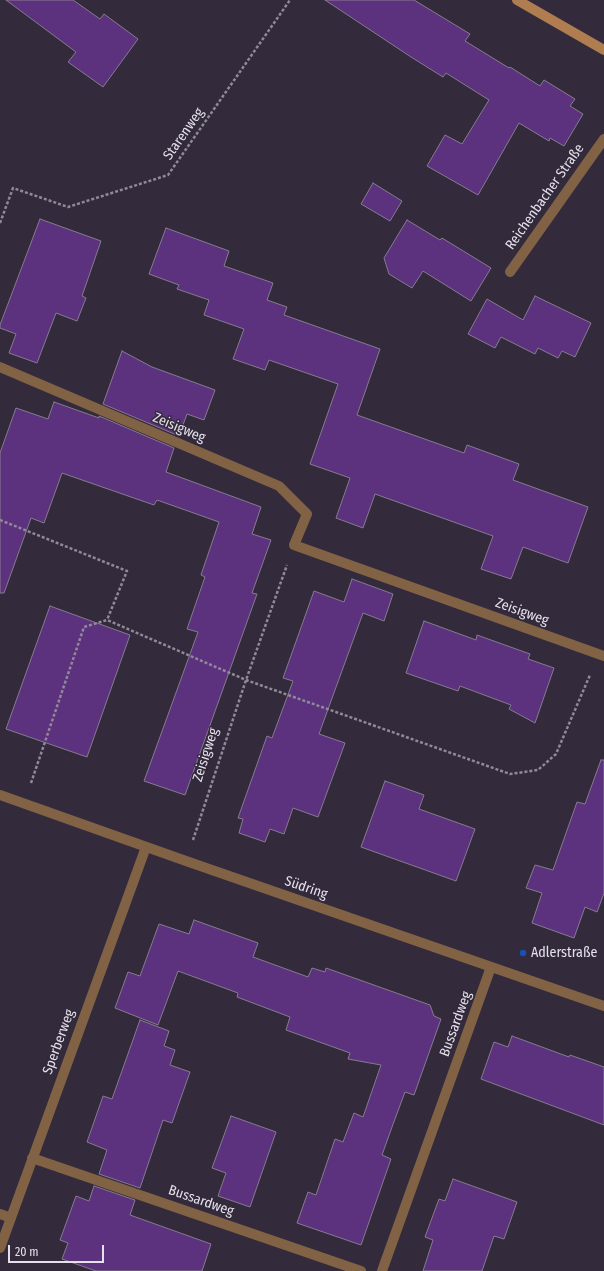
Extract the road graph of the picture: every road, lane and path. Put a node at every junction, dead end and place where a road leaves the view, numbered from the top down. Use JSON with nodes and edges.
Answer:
{"nodes":[{"id":1,"x":290,"y":0,"type":"edge"},
{"id":2,"x":517,"y":0,"type":"edge"},
{"id":3,"x":604,"y":50,"type":"edge"},
{"id":4,"x":604,"y":139,"type":"edge"},
{"id":5,"x":0,"y":222,"type":"edge"},
{"id":6,"x":510,"y":272,"type":"dead end"},
{"id":7,"x":0,"y":367,"type":"edge"},
{"id":8,"x":0,"y":520,"type":"edge"},
{"id":9,"x":294,"y":545,"type":"junction"},
{"id":10,"x":107,"y":620,"type":"junction"},
{"id":11,"x":601,"y":655,"type":"edge"},
{"id":12,"x":246,"y":680,"type":"junction"},
{"id":13,"x":0,"y":795,"type":"edge"},
{"id":14,"x":24,"y":804,"type":"junction"},
{"id":15,"x":146,"y":847,"type":"junction"},
{"id":16,"x":186,"y":861,"type":"junction"},
{"id":17,"x":491,"y":967,"type":"junction"},
{"id":18,"x":604,"y":1006,"type":"edge"},
{"id":19,"x":32,"y":1158,"type":"junction"},
{"id":20,"x":0,"y":1214,"type":"edge"},
{"id":21,"x":11,"y":1218,"type":"junction"},
{"id":22,"x":0,"y":1248,"type":"edge"},
{"id":23,"x":361,"y":1271,"type":"edge"},
{"id":24,"x":382,"y":1271,"type":"edge"}],
"edges":[{"from":1,"to":5,"type":"path","name":"Starenweg"},
{"from":2,"to":3,"type":"street"},
{"from":4,"to":6,"type":"street","name":"Reichenbacher Straße"},
{"from":7,"to":9,"type":"street","name":"Zeisigweg"},
{"from":8,"to":10,"type":"path"},
{"from":9,"to":11,"type":"street","name":"Zeisigweg"},
{"from":9,"to":12,"type":"path","name":"Zeisigweg"},
{"from":10,"to":12,"type":"path"},
{"from":10,"to":14,"type":"path"},
{"from":11,"to":12,"type":"path"},
{"from":12,"to":16,"type":"path","name":"Zeisigweg"},
{"from":13,"to":14,"type":"street","name":"Südring"},
{"from":14,"to":15,"type":"street","name":"Südring"},
{"from":15,"to":16,"type":"street","name":"Südring"},
{"from":15,"to":19,"type":"street","name":"Sperberweg"},
{"from":16,"to":17,"type":"street","name":"Südring"},
{"from":17,"to":18,"type":"street","name":"Südring"},
{"from":17,"to":24,"type":"street","name":"Bussardweg"},
{"from":19,"to":21,"type":"street","name":"Sperberweg"},
{"from":19,"to":23,"type":"street","name":"Bussardweg"},
{"from":20,"to":21,"type":"street"},
{"from":21,"to":22,"type":"street","name":"Sperberweg"}]}
